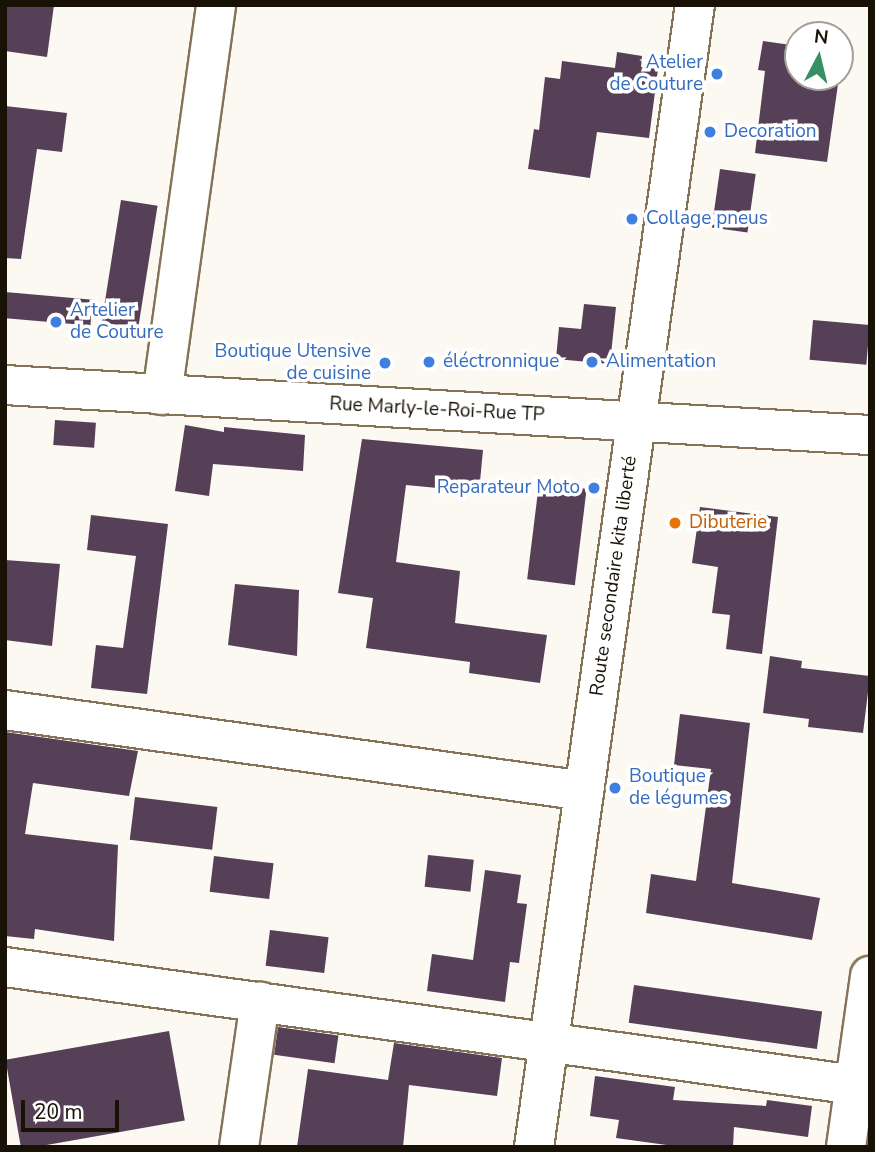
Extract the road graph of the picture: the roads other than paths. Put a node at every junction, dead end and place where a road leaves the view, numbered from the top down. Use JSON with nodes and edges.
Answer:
{"nodes":[{"id":1,"x":216,"y":5,"type":"edge"},
{"id":2,"x":695,"y":5,"type":"edge"},
{"id":3,"x":5,"y":386,"type":"edge"},
{"id":4,"x":162,"y":394,"type":"junction"},
{"id":5,"x":636,"y":422,"type":"junction"},
{"id":6,"x":870,"y":435,"type":"edge"},
{"id":7,"x":5,"y":710,"type":"edge"},
{"id":8,"x":584,"y":791,"type":"junction"},
{"id":9,"x":5,"y":967,"type":"edge"},
{"id":10,"x":870,"y":976,"type":"edge"},
{"id":11,"x":260,"y":1002,"type":"junction"},
{"id":12,"x":548,"y":1042,"type":"junction"},
{"id":13,"x":862,"y":1086,"type":"edge"},
{"id":14,"x":239,"y":1147,"type":"edge"},
{"id":15,"x":534,"y":1147,"type":"edge"},
{"id":16,"x":846,"y":1147,"type":"edge"}],
"edges":[{"from":1,"to":4,"type":"street"},
{"from":2,"to":5,"type":"street","name":"Route secondaire kita liberté"},
{"from":3,"to":4,"type":"street","name":"Rue Marly-le-Roi-Rue TP"},
{"from":4,"to":5,"type":"street","name":"Rue Marly-le-Roi-Rue TP"},
{"from":5,"to":6,"type":"street","name":"Rue Marly-le-Roi-Rue TP"},
{"from":5,"to":8,"type":"street","name":"Route secondaire kita liberté"},
{"from":7,"to":8,"type":"street"},
{"from":8,"to":12,"type":"street","name":"Route secondaire kita liberté"},
{"from":9,"to":11,"type":"street"},
{"from":10,"to":13,"type":"street"},
{"from":11,"to":12,"type":"street"},
{"from":11,"to":14,"type":"street"},
{"from":12,"to":13,"type":"street"},
{"from":12,"to":15,"type":"street","name":"Route secondaire kita liberté"},
{"from":13,"to":16,"type":"street"}]}
